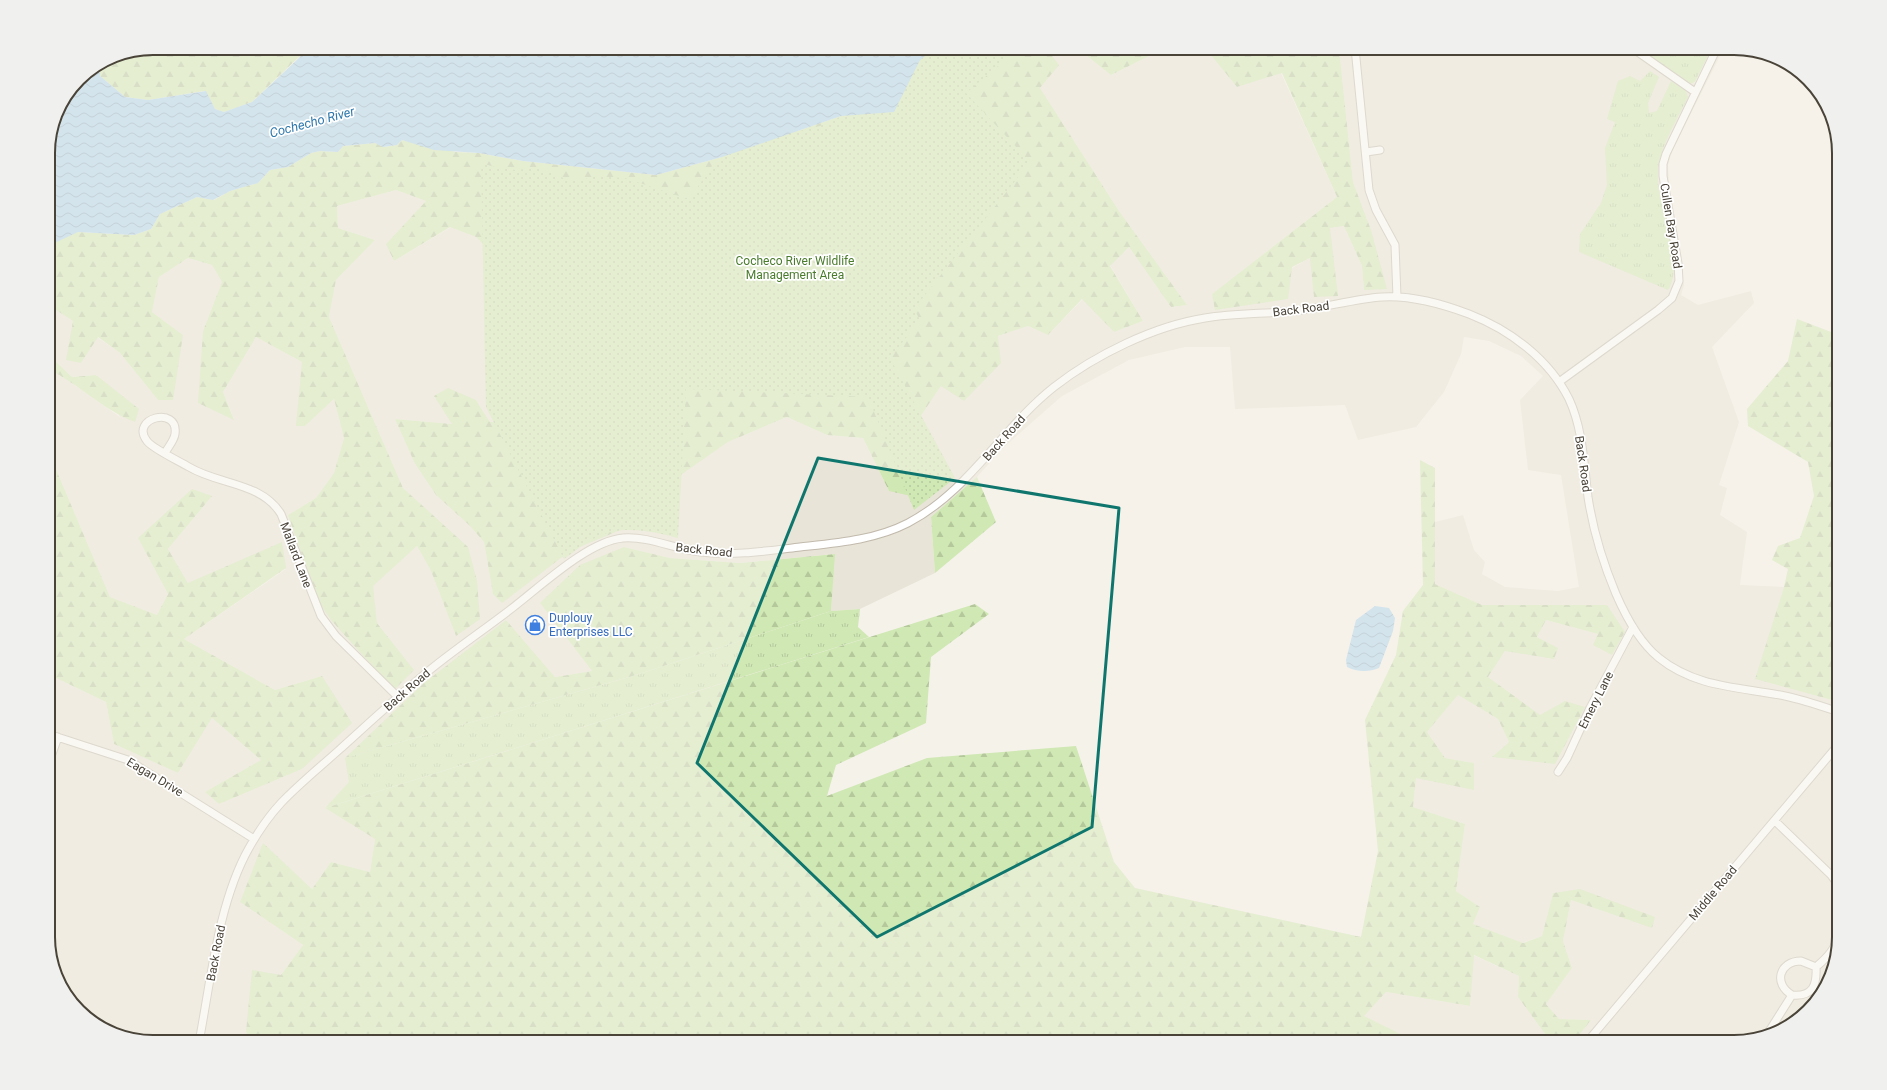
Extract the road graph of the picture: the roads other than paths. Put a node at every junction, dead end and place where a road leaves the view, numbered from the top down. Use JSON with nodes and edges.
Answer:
{"nodes":[{"id":1,"x":1356,"y":55,"type":"edge"},
{"id":2,"x":1642,"y":55,"type":"edge"},
{"id":3,"x":1714,"y":55,"type":"edge"},
{"id":4,"x":1695,"y":92,"type":"junction"},
{"id":5,"x":1380,"y":150,"type":"dead end"},
{"id":6,"x":1366,"y":152,"type":"junction"},
{"id":7,"x":1397,"y":297,"type":"junction"},
{"id":8,"x":1559,"y":382,"type":"junction"},
{"id":9,"x":165,"y":453,"type":"junction"},
{"id":10,"x":1633,"y":627,"type":"junction"},
{"id":11,"x":398,"y":697,"type":"junction"},
{"id":12,"x":1832,"y":710,"type":"edge"},
{"id":13,"x":55,"y":736,"type":"edge"},
{"id":14,"x":58,"y":737,"type":"junction"},
{"id":15,"x":55,"y":745,"type":"edge"},
{"id":16,"x":1832,"y":752,"type":"edge"},
{"id":17,"x":1558,"y":772,"type":"dead end"},
{"id":18,"x":1775,"y":821,"type":"junction"},
{"id":19,"x":254,"y":839,"type":"junction"},
{"id":20,"x":1832,"y":876,"type":"edge"},
{"id":21,"x":1831,"y":952,"type":"edge"},
{"id":22,"x":1816,"y":967,"type":"junction"},
{"id":23,"x":1792,"y":995,"type":"junction"},
{"id":24,"x":1771,"y":1028,"type":"edge"},
{"id":25,"x":200,"y":1035,"type":"edge"},
{"id":26,"x":1592,"y":1035,"type":"edge"}],
"edges":[{"from":1,"to":6,"type":"street"},
{"from":2,"to":4,"type":"street"},
{"from":3,"to":4,"type":"street","name":"Cullen Bay Road"},
{"from":4,"to":8,"type":"street","name":"Cullen Bay Road"},
{"from":5,"to":6,"type":"street"},
{"from":6,"to":7,"type":"street"},
{"from":7,"to":8,"type":"street","name":"Back Road"},
{"from":7,"to":11,"type":"street","name":"Back Road"},
{"from":8,"to":10,"type":"street","name":"Back Road"},
{"from":9,"to":9,"type":"street","name":"Mallard Lane"},
{"from":9,"to":11,"type":"street","name":"Mallard Lane"},
{"from":10,"to":12,"type":"street","name":"Back Road"},
{"from":10,"to":17,"type":"street","name":"Emery Lane"},
{"from":11,"to":19,"type":"street","name":"Back Road"},
{"from":13,"to":14,"type":"street","name":"Eagan Drive"},
{"from":14,"to":15,"type":"street"},
{"from":14,"to":19,"type":"street","name":"Eagan Drive"},
{"from":16,"to":18,"type":"street","name":"Middle Road"},
{"from":18,"to":20,"type":"street"},
{"from":18,"to":26,"type":"street","name":"Middle Road"},
{"from":19,"to":25,"type":"street","name":"Back Road"},
{"from":21,"to":22,"type":"street"},
{"from":22,"to":23,"type":"street"},
{"from":22,"to":23,"type":"street"},
{"from":23,"to":24,"type":"street"}]}
